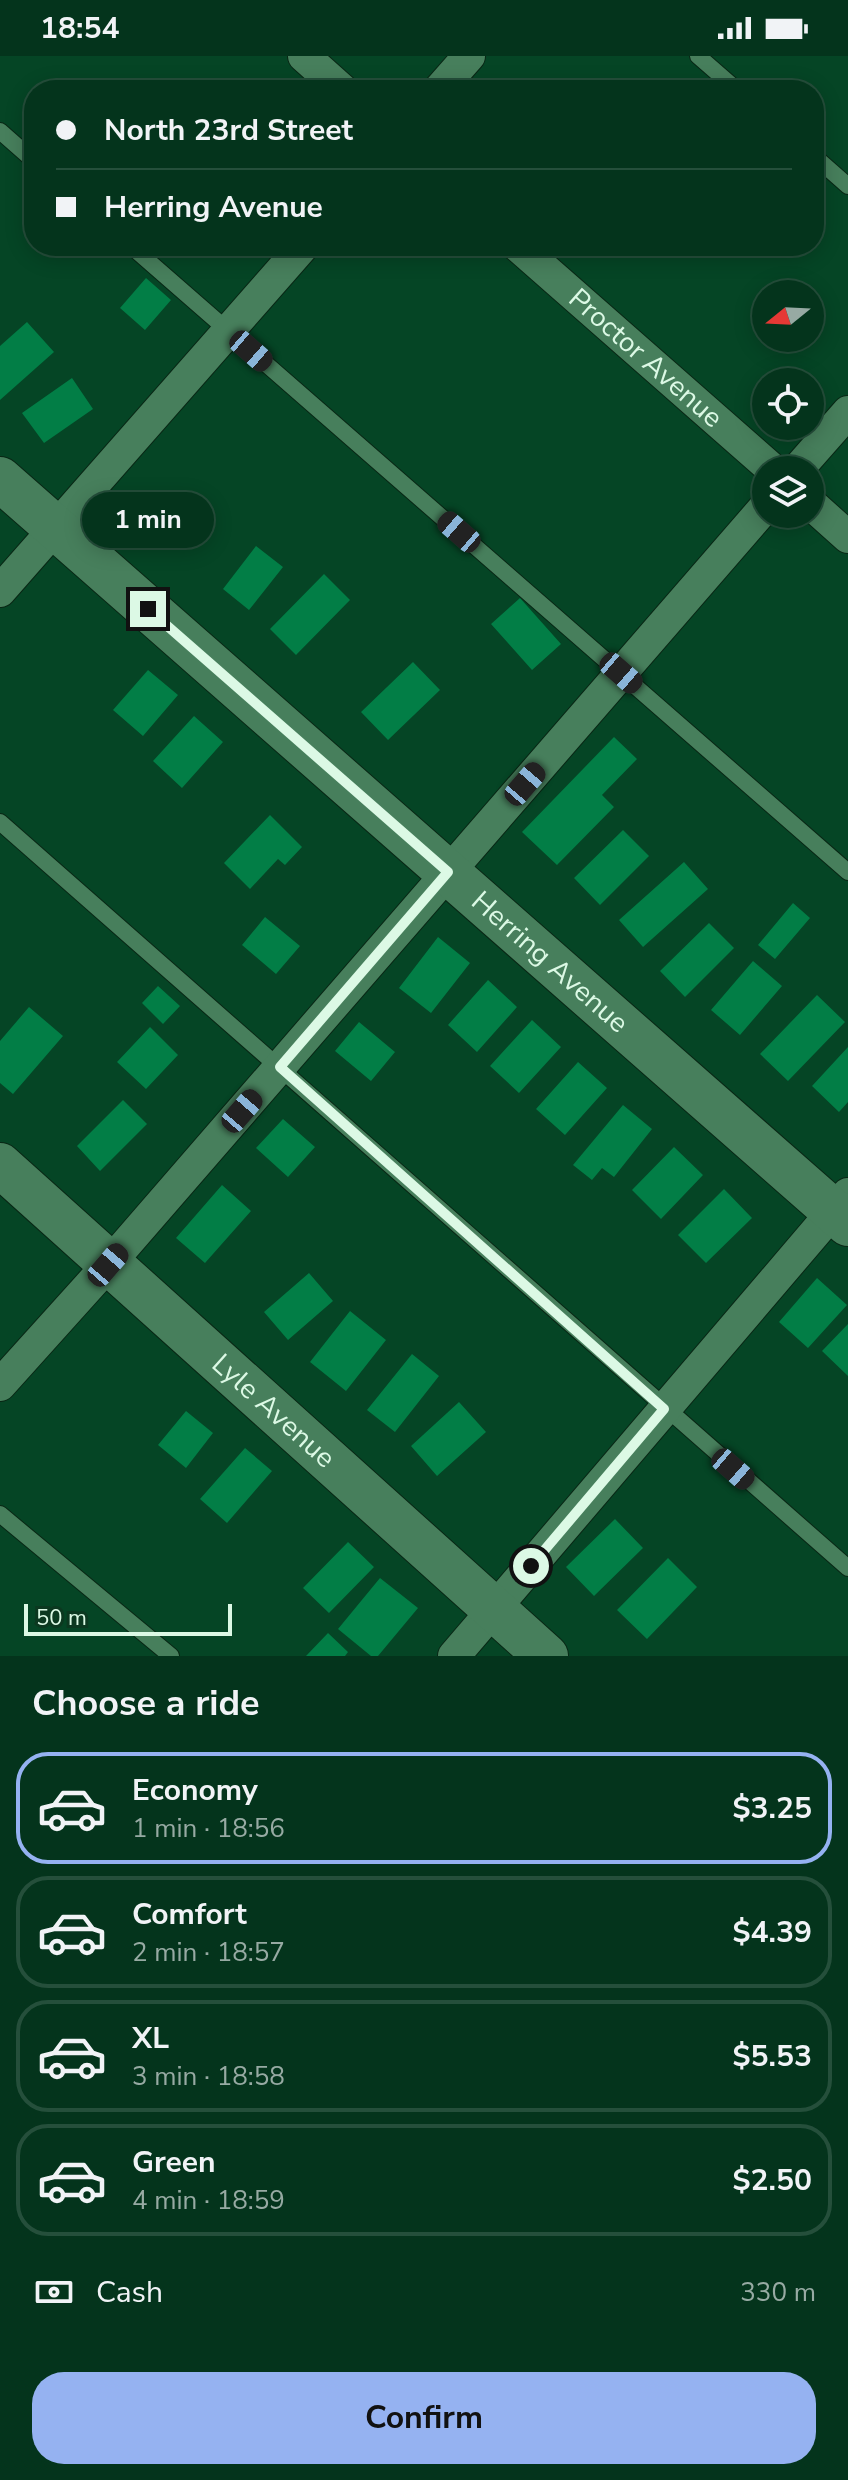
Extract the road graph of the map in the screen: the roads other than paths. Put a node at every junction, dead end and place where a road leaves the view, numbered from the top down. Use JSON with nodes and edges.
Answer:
{"nodes":[{"id":1,"x":304,"y":56,"type":"edge"},
{"id":2,"x":469,"y":56,"type":"edge"},
{"id":3,"x":698,"y":56,"type":"edge"},
{"id":4,"x":331,"y":80,"type":"edge"},
{"id":5,"x":448,"y":80,"type":"edge"},
{"id":6,"x":726,"y":80,"type":"edge"},
{"id":7,"x":0,"y":131,"type":"edge"},
{"id":8,"x":24,"y":152,"type":"edge"},
{"id":9,"x":824,"y":165,"type":"edge"},
{"id":10,"x":848,"y":186,"type":"edge"},
{"id":11,"x":142,"y":256,"type":"edge"},
{"id":12,"x":294,"y":256,"type":"edge"},
{"id":13,"x":529,"y":256,"type":"edge"},
{"id":14,"x":228,"y":331,"type":"junction"},
{"id":15,"x":848,"y":412,"type":"edge"},
{"id":16,"x":757,"y":456,"type":"edge"},
{"id":17,"x":809,"y":456,"type":"edge"},
{"id":18,"x":0,"y":479,"type":"edge"},
{"id":19,"x":824,"y":516,"type":"edge"},
{"id":20,"x":752,"y":522,"type":"edge"},
{"id":21,"x":55,"y":528,"type":"junction"},
{"id":22,"x":848,"y":537,"type":"edge"},
{"id":23,"x":0,"y":591,"type":"edge"},
{"id":24,"x":621,"y":673,"type":"junction"},
{"id":25,"x":0,"y":822,"type":"edge"},
{"id":26,"x":448,"y":872,"type":"junction"},
{"id":27,"x":848,"y":872,"type":"edge"},
{"id":28,"x":280,"y":1067,"type":"junction"},
{"id":29,"x":0,"y":1165,"type":"edge"},
{"id":30,"x":843,"y":1210,"type":"edge"},
{"id":31,"x":108,"y":1265,"type":"junction"},
{"id":32,"x":0,"y":1385,"type":"edge"},
{"id":33,"x":664,"y":1409,"type":"junction"},
{"id":34,"x":0,"y":1514,"type":"edge"},
{"id":35,"x":848,"y":1568,"type":"edge"},
{"id":36,"x":493,"y":1610,"type":"junction"},
{"id":37,"x":171,"y":1656,"type":"edge"},
{"id":38,"x":454,"y":1656,"type":"edge"},
{"id":39,"x":546,"y":1656,"type":"edge"}],
"edges":[{"from":1,"to":4,"type":"street"},
{"from":2,"to":5,"type":"street"},
{"from":3,"to":6,"type":"lane"},
{"from":7,"to":8,"type":"lane"},
{"from":9,"to":10,"type":"lane"},
{"from":11,"to":14,"type":"lane"},
{"from":12,"to":14,"type":"street"},
{"from":13,"to":16,"type":"street","name":"Proctor Avenue"},
{"from":14,"to":21,"type":"street"},
{"from":14,"to":24,"type":"lane"},
{"from":15,"to":17,"type":"street"},
{"from":18,"to":21,"type":"main road","name":"Herring Avenue"},
{"from":19,"to":22,"type":"street"},
{"from":20,"to":24,"type":"street"},
{"from":21,"to":23,"type":"street"},
{"from":21,"to":26,"type":"main road","name":"Herring Avenue"},
{"from":24,"to":26,"type":"street"},
{"from":24,"to":27,"type":"lane"},
{"from":25,"to":28,"type":"lane"},
{"from":26,"to":28,"type":"street"},
{"from":26,"to":30,"type":"main road","name":"Herring Avenue"},
{"from":28,"to":31,"type":"street"},
{"from":28,"to":33,"type":"lane"},
{"from":29,"to":31,"type":"main road","name":"Lyle Avenue"},
{"from":30,"to":33,"type":"street"},
{"from":31,"to":32,"type":"street"},
{"from":31,"to":36,"type":"main road","name":"Lyle Avenue"},
{"from":33,"to":35,"type":"lane"},
{"from":33,"to":36,"type":"street"},
{"from":34,"to":37,"type":"lane"},
{"from":36,"to":38,"type":"street"},
{"from":36,"to":39,"type":"main road","name":"Lyle Avenue"}]}
